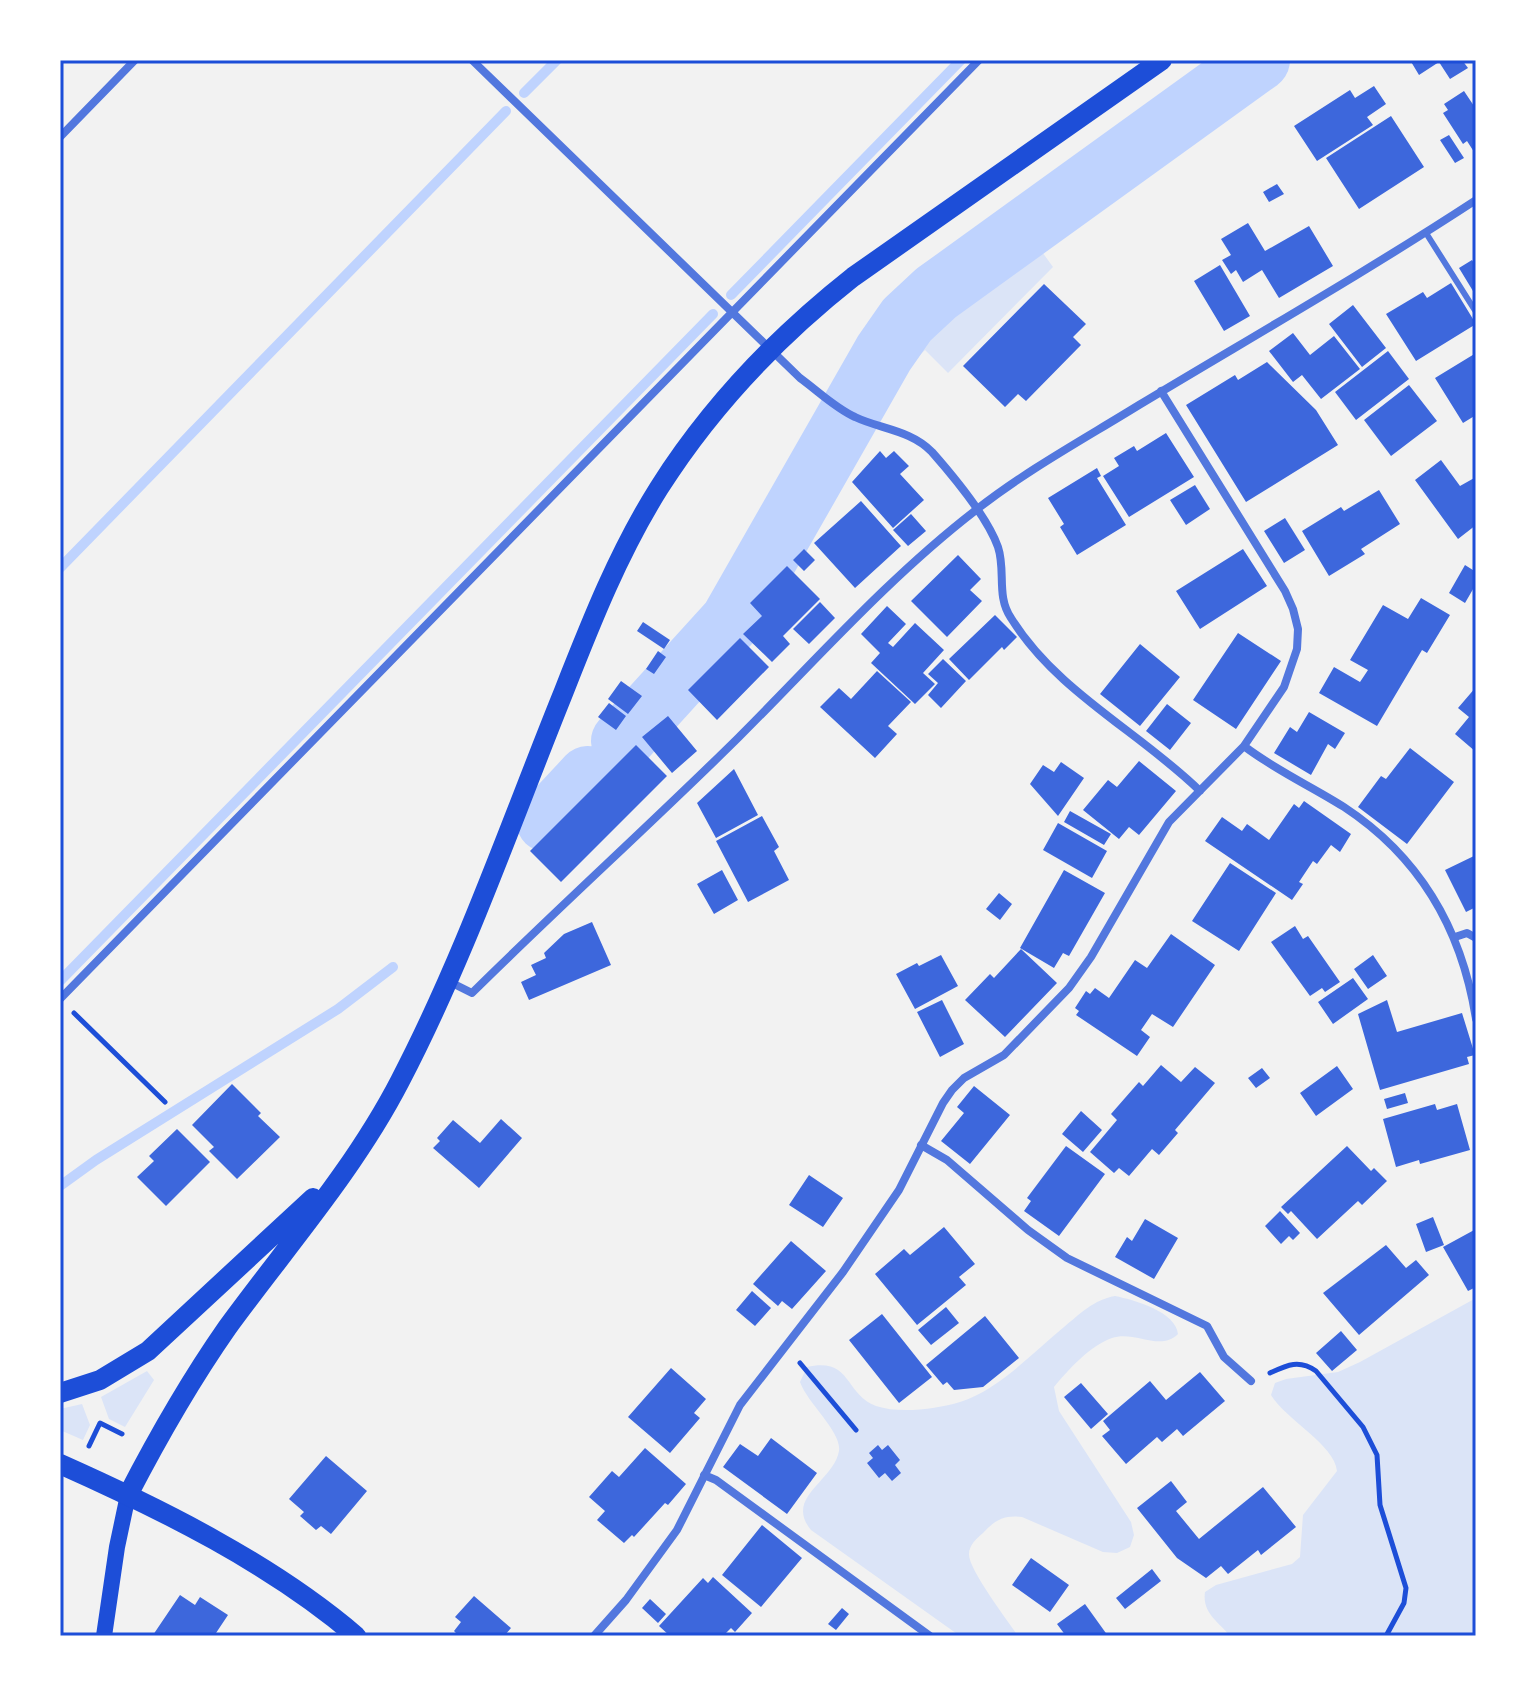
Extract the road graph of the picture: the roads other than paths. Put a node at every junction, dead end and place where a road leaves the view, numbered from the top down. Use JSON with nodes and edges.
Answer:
{"nodes":[{"id":1,"x":135,"y":60,"type":"edge"},
{"id":2,"x":472,"y":60,"type":"edge"},
{"id":3,"x":979,"y":60,"type":"edge"},
{"id":4,"x":1162,"y":60,"type":"edge"},
{"id":5,"x":60,"y":137,"type":"edge"},
{"id":6,"x":1476,"y":200,"type":"edge"},
{"id":7,"x":1426,"y":233,"type":"junction"},
{"id":8,"x":1476,"y":312,"type":"edge"},
{"id":9,"x":732,"y":313,"type":"junction"},
{"id":10,"x":770,"y":350,"type":"junction"},
{"id":11,"x":1161,"y":391,"type":"junction"},
{"id":12,"x":977,"y":510,"type":"junction"},
{"id":13,"x":1244,"y":746,"type":"junction"},
{"id":14,"x":1200,"y":791,"type":"junction"},
{"id":15,"x":1455,"y":937,"type":"junction"},
{"id":16,"x":1476,"y":938,"type":"edge"},
{"id":17,"x":446,"y":981,"type":"junction"},
{"id":18,"x":60,"y":999,"type":"edge"},
{"id":19,"x":1476,"y":1019,"type":"edge"},
{"id":20,"x":921,"y":1145,"type":"junction"},
{"id":21,"x":353,"y":1160,"type":"junction"},
{"id":22,"x":1251,"y":1381,"type":"road end"},
{"id":23,"x":60,"y":1393,"type":"edge"},
{"id":24,"x":60,"y":1464,"type":"edge"},
{"id":25,"x":704,"y":1475,"type":"junction"},
{"id":26,"x":128,"y":1495,"type":"junction"},
{"id":27,"x":104,"y":1636,"type":"edge"},
{"id":28,"x":356,"y":1636,"type":"edge"},
{"id":29,"x":594,"y":1636,"type":"edge"},
{"id":30,"x":930,"y":1636,"type":"edge"}],
"edges":[{"from":1,"to":5,"type":"street"},
{"from":2,"to":9,"type":"street"},
{"from":3,"to":9,"type":"street"},
{"from":4,"to":10,"type":"main road"},
{"from":6,"to":7,"type":"street"},
{"from":7,"to":8,"type":"lane"},
{"from":7,"to":11,"type":"street"},
{"from":9,"to":10,"type":"street"},
{"from":9,"to":18,"type":"street"},
{"from":10,"to":12,"type":"street"},
{"from":10,"to":17,"type":"main road"},
{"from":11,"to":12,"type":"street"},
{"from":11,"to":13,"type":"street"},
{"from":12,"to":14,"type":"street"},
{"from":12,"to":17,"type":"street"},
{"from":13,"to":14,"type":"street"},
{"from":13,"to":15,"type":"street"},
{"from":14,"to":20,"type":"street"},
{"from":15,"to":16,"type":"street"},
{"from":15,"to":19,"type":"street"},
{"from":17,"to":21,"type":"main road"},
{"from":20,"to":22,"type":"street"},
{"from":20,"to":25,"type":"street"},
{"from":21,"to":23,"type":"main road"},
{"from":21,"to":26,"type":"main road"},
{"from":24,"to":26,"type":"main road"},
{"from":25,"to":29,"type":"street"},
{"from":25,"to":30,"type":"street"},
{"from":26,"to":27,"type":"main road"},
{"from":26,"to":28,"type":"main road"}]}
